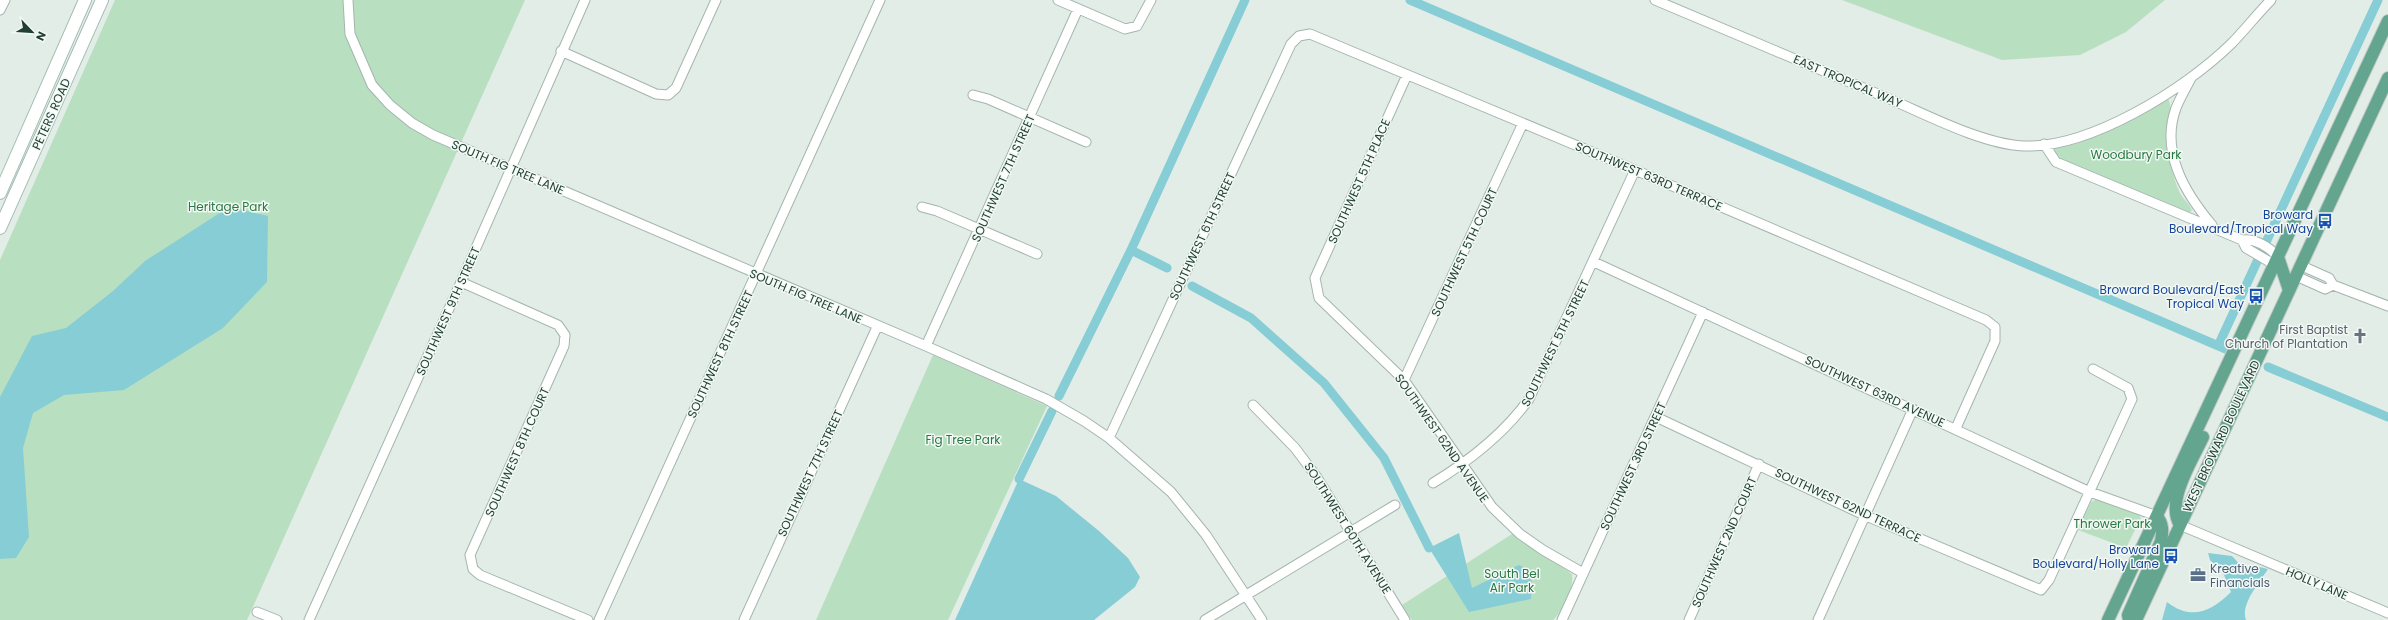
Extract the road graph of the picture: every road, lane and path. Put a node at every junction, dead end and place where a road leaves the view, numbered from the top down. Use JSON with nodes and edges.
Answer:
{"nodes":[{"id":1,"x":5,"y":0,"type":"edge"},
{"id":2,"x":85,"y":0,"type":"edge"},
{"id":3,"x":102,"y":0,"type":"edge"},
{"id":4,"x":348,"y":0,"type":"edge"},
{"id":5,"x":585,"y":0,"type":"edge"},
{"id":6,"x":716,"y":0,"type":"edge"},
{"id":7,"x":880,"y":0,"type":"edge"},
{"id":8,"x":1058,"y":0,"type":"edge"},
{"id":9,"x":1151,"y":0,"type":"edge"},
{"id":10,"x":1655,"y":0,"type":"edge"},
{"id":11,"x":2270,"y":0,"type":"edge"},
{"id":12,"x":1078,"y":9,"type":"junction"},
{"id":13,"x":0,"y":10,"type":"edge"},
{"id":14,"x":2388,"y":21,"type":"edge"},
{"id":15,"x":1299,"y":36,"type":"joint"},
{"id":16,"x":562,"y":51,"type":"junction"},
{"id":17,"x":1407,"y":75,"type":"junction"},
{"id":18,"x":2191,"y":78,"type":"junction"},
{"id":19,"x":2388,"y":78,"type":"edge"},
{"id":20,"x":972,"y":95,"type":"dead end"},
{"id":21,"x":1029,"y":117,"type":"junction"},
{"id":22,"x":1522,"y":123,"type":"junction"},
{"id":23,"x":1086,"y":142,"type":"dead end"},
{"id":24,"x":2044,"y":144,"type":"junction"},
{"id":25,"x":511,"y":168,"type":"junction"},
{"id":26,"x":1636,"y":170,"type":"junction"},
{"id":27,"x":0,"y":193,"type":"edge"},
{"id":28,"x":922,"y":207,"type":"dead end"},
{"id":29,"x":2213,"y":227,"type":"junction"},
{"id":30,"x":0,"y":228,"type":"edge"},
{"id":31,"x":980,"y":230,"type":"junction"},
{"id":32,"x":1037,"y":254,"type":"dead end"},
{"id":33,"x":2273,"y":257,"type":"junction"},
{"id":34,"x":1594,"y":262,"type":"junction"},
{"id":35,"x":2300,"y":265,"type":"junction"},
{"id":36,"x":756,"y":275,"type":"junction"},
{"id":37,"x":2296,"y":276,"type":"junction"},
{"id":38,"x":461,"y":282,"type":"junction"},
{"id":39,"x":2334,"y":285,"type":"junction"},
{"id":40,"x":1316,"y":288,"type":"joint"},
{"id":41,"x":2289,"y":290,"type":"junction"},
{"id":42,"x":2388,"y":306,"type":"edge"},
{"id":43,"x":1703,"y":312,"type":"junction"},
{"id":44,"x":877,"y":327,"type":"junction"},
{"id":45,"x":926,"y":346,"type":"junction"},
{"id":46,"x":2093,"y":369,"type":"dead end"},
{"id":47,"x":1404,"y":380,"type":"junction"},
{"id":48,"x":1253,"y":404,"type":"dead end"},
{"id":49,"x":2208,"y":407,"type":"junction"},
{"id":50,"x":1913,"y":409,"type":"junction"},
{"id":51,"x":1656,"y":417,"type":"junction"},
{"id":52,"x":1956,"y":428,"type":"junction"},
{"id":53,"x":1109,"y":438,"type":"junction"},
{"id":54,"x":1759,"y":464,"type":"junction"},
{"id":55,"x":1462,"y":465,"type":"junction"},
{"id":56,"x":1433,"y":483,"type":"dead end"},
{"id":57,"x":2090,"y":492,"type":"junction"},
{"id":58,"x":1395,"y":505,"type":"dead end"},
{"id":59,"x":1864,"y":515,"type":"junction"},
{"id":60,"x":2157,"y":516,"type":"junction"},
{"id":61,"x":2180,"y":525,"type":"junction"},
{"id":62,"x":1352,"y":532,"type":"junction"},
{"id":63,"x":1583,"y":573,"type":"junction"},
{"id":64,"x":1245,"y":594,"type":"junction"},
{"id":65,"x":257,"y":612,"type":"dead end"},
{"id":66,"x":2388,"y":613,"type":"edge"},
{"id":67,"x":277,"y":620,"type":"edge"},
{"id":68,"x":309,"y":620,"type":"edge"},
{"id":69,"x":588,"y":620,"type":"edge"},
{"id":70,"x":599,"y":620,"type":"edge"},
{"id":71,"x":744,"y":620,"type":"edge"},
{"id":72,"x":1204,"y":620,"type":"edge"},
{"id":73,"x":1262,"y":620,"type":"edge"},
{"id":74,"x":1405,"y":620,"type":"edge"},
{"id":75,"x":1562,"y":620,"type":"edge"},
{"id":76,"x":1689,"y":620,"type":"edge"},
{"id":77,"x":1818,"y":620,"type":"edge"},
{"id":78,"x":2108,"y":620,"type":"edge"},
{"id":79,"x":2129,"y":620,"type":"edge"},
{"id":80,"x":2136,"y":620,"type":"edge"}],
"edges":[{"from":1,"to":13,"type":"street"},
{"from":2,"to":27,"type":"main road","name":"PETERS ROAD"},
{"from":3,"to":30,"type":"main road","name":"PETERS ROAD"},
{"from":4,"to":25,"type":"street","name":"SOUTH FIG TREE LANE"},
{"from":5,"to":16,"type":"street","name":"SOUTHWEST 9TH STREET"},
{"from":6,"to":16,"type":"street"},
{"from":7,"to":36,"type":"street","name":"SOUTHWEST 8TH STREET"},
{"from":8,"to":12,"type":"street"},
{"from":9,"to":12,"type":"street"},
{"from":10,"to":24,"type":"street","name":"EAST TROPICAL WAY"},
{"from":11,"to":18,"type":"street","name":"EAST TROPICAL WAY"},
{"from":12,"to":21,"type":"street","name":"SOUTHWEST 7TH STREET"},
{"from":14,"to":33,"type":"main road","name":"WEST BROWARD BOULEVARD"},
{"from":15,"to":17,"type":"street","name":"SOUTHWEST 63RD TERRACE"},
{"from":15,"to":53,"type":"street","name":"SOUTHWEST 6TH STREET"},
{"from":16,"to":25,"type":"street","name":"SOUTHWEST 9TH STREET"},
{"from":17,"to":22,"type":"street","name":"SOUTHWEST 63RD TERRACE"},
{"from":17,"to":40,"type":"street","name":"SOUTHWEST 5TH PLACE"},
{"from":18,"to":24,"type":"street","name":"EAST TROPICAL WAY"},
{"from":18,"to":29,"type":"street","name":"EAST TROPICAL WAY"},
{"from":19,"to":35,"type":"main road","name":"WEST BROWARD BOULEVARD"},
{"from":20,"to":21,"type":"street"},
{"from":21,"to":23,"type":"street"},
{"from":21,"to":31,"type":"street","name":"SOUTHWEST 7TH STREET"},
{"from":22,"to":26,"type":"street","name":"SOUTHWEST 63RD TERRACE"},
{"from":22,"to":47,"type":"street","name":"SOUTHWEST 5TH COURT"},
{"from":24,"to":29,"type":"street","name":"EAST TROPICAL WAY"},
{"from":25,"to":36,"type":"street","name":"SOUTH FIG TREE LANE"},
{"from":25,"to":38,"type":"street","name":"SOUTHWEST 9TH STREET"},
{"from":26,"to":34,"type":"street","name":"SOUTHWEST 5TH STREET"},
{"from":26,"to":52,"type":"street","name":"SOUTHWEST 63RD TERRACE"},
{"from":28,"to":31,"type":"street"},
{"from":29,"to":33,"type":"street","name":"EAST TROPICAL WAY"},
{"from":31,"to":32,"type":"street"},
{"from":31,"to":45,"type":"street","name":"SOUTHWEST 7TH STREET"},
{"from":33,"to":41,"type":"main road"},
{"from":33,"to":49,"type":"main road","name":"WEST BROWARD BOULEVARD"},
{"from":34,"to":43,"type":"street","name":"SOUTHWEST 63RD AVENUE"},
{"from":34,"to":55,"type":"street","name":"SOUTHWEST 5TH STREET"},
{"from":35,"to":37,"type":"main road","name":"WEST BROWARD BOULEVARD"},
{"from":35,"to":39,"type":"street"},
{"from":36,"to":44,"type":"street","name":"SOUTH FIG TREE LANE"},
{"from":36,"to":70,"type":"street","name":"SOUTHWEST 8TH STREET"},
{"from":37,"to":39,"type":"street"},
{"from":37,"to":41,"type":"main road","name":"WEST BROWARD BOULEVARD"},
{"from":38,"to":68,"type":"street","name":"SOUTHWEST 9TH STREET"},
{"from":38,"to":69,"type":"street","name":"SOUTHWEST 8TH COURT"},
{"from":39,"to":42,"type":"street"},
{"from":40,"to":47,"type":"street","name":"SOUTHWEST 62ND AVENUE"},
{"from":41,"to":61,"type":"main road","name":"WEST BROWARD BOULEVARD"},
{"from":43,"to":50,"type":"street","name":"SOUTHWEST 63RD AVENUE"},
{"from":43,"to":51,"type":"street","name":"SOUTHWEST 3RD STREET"},
{"from":44,"to":45,"type":"street","name":"SOUTH FIG TREE LANE"},
{"from":44,"to":71,"type":"street","name":"SOUTHWEST 7TH STREET"},
{"from":45,"to":53,"type":"street","name":"SOUTH FIG TREE LANE"},
{"from":46,"to":57,"type":"street"},
{"from":47,"to":55,"type":"street","name":"SOUTHWEST 62ND AVENUE"},
{"from":48,"to":62,"type":"street","name":"SOUTHWEST 60TH AVENUE"},
{"from":49,"to":60,"type":"main road","name":"WEST BROWARD BOULEVARD"},
{"from":49,"to":61,"type":"main road"},
{"from":50,"to":52,"type":"street","name":"SOUTHWEST 63RD AVENUE"},
{"from":50,"to":59,"type":"street"},
{"from":51,"to":54,"type":"street","name":"SOUTHWEST 62ND TERRACE"},
{"from":51,"to":63,"type":"street","name":"SOUTHWEST 3RD STREET"},
{"from":52,"to":57,"type":"street","name":"SOUTHWEST 63RD AVENUE"},
{"from":53,"to":64,"type":"street","name":"SOUTH FIG TREE LANE"},
{"from":54,"to":59,"type":"street","name":"SOUTHWEST 62ND TERRACE"},
{"from":54,"to":76,"type":"street","name":"SOUTHWEST 2ND COURT"},
{"from":55,"to":56,"type":"street","name":"SOUTHWEST 5TH STREET"},
{"from":55,"to":63,"type":"street","name":"SOUTHWEST 62ND AVENUE"},
{"from":57,"to":59,"type":"street","name":"SOUTHWEST 62ND TERRACE"},
{"from":57,"to":60,"type":"street","name":"SOUTHWEST 63RD AVENUE"},
{"from":58,"to":62,"type":"street"},
{"from":59,"to":77,"type":"street"},
{"from":60,"to":78,"type":"main road","name":"WEST BROWARD BOULEVARD"},
{"from":60,"to":79,"type":"main road"},
{"from":61,"to":66,"type":"street","name":"HOLLY LANE"},
{"from":61,"to":80,"type":"main road","name":"WEST BROWARD BOULEVARD"},
{"from":62,"to":64,"type":"street"},
{"from":62,"to":74,"type":"street","name":"SOUTHWEST 60TH AVENUE"},
{"from":63,"to":75,"type":"street","name":"SOUTHWEST 3RD STREET"},
{"from":64,"to":72,"type":"street"},
{"from":64,"to":73,"type":"street","name":"SOUTH FIG TREE LANE"},
{"from":65,"to":67,"type":"street"}]}
